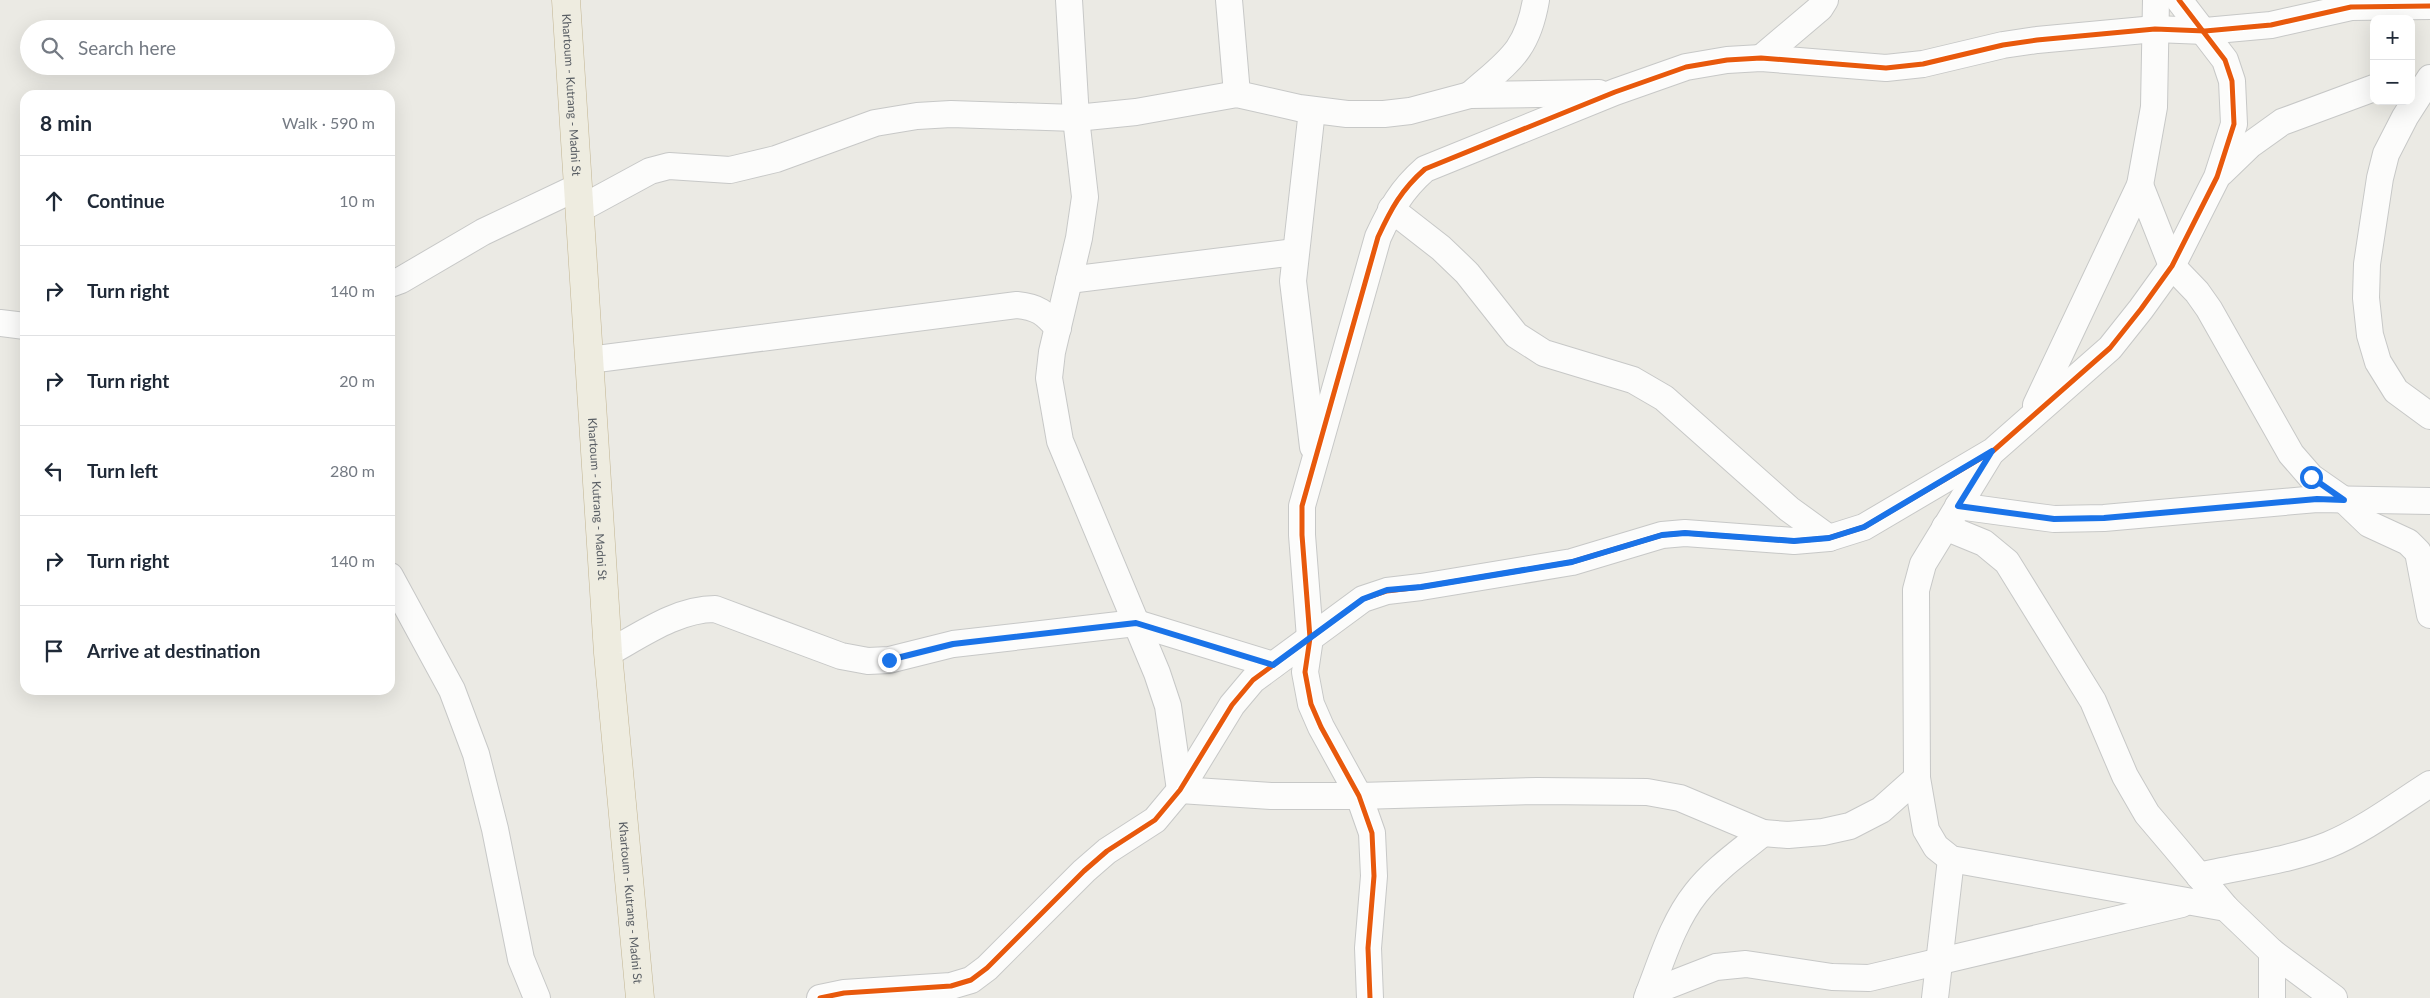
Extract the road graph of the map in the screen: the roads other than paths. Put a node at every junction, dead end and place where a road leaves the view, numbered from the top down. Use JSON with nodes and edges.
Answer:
{"nodes":[{"id":1,"x":566,"y":0,"type":"edge"},
{"id":2,"x":1069,"y":0,"type":"edge"},
{"id":3,"x":1229,"y":0,"type":"edge"},
{"id":4,"x":1536,"y":0,"type":"edge"},
{"id":5,"x":1825,"y":0,"type":"edge"},
{"id":6,"x":2156,"y":0,"type":"edge"},
{"id":7,"x":2179,"y":0,"type":"edge"},
{"id":8,"x":2374,"y":3,"type":"edge"},
{"id":9,"x":2430,"y":6,"type":"edge"},
{"id":10,"x":2155,"y":29,"type":"junction"},
{"id":11,"x":2205,"y":32,"type":"junction"},
{"id":12,"x":1761,"y":58,"type":"junction"},
{"id":13,"x":2430,"y":67,"type":"edge"},
{"id":14,"x":2415,"y":73,"type":"edge"},
{"id":15,"x":2430,"y":78,"type":"edge"},
{"id":16,"x":2370,"y":89,"type":"edge"},
{"id":17,"x":1615,"y":92,"type":"junction"},
{"id":18,"x":1237,"y":94,"type":"junction"},
{"id":19,"x":1470,"y":95,"type":"junction"},
{"id":20,"x":1312,"y":110,"type":"junction"},
{"id":21,"x":1076,"y":118,"type":"junction"},
{"id":22,"x":2217,"y":177,"type":"junction"},
{"id":23,"x":2140,"y":184,"type":"junction"},
{"id":24,"x":579,"y":198,"type":"junction"},
{"id":25,"x":1390,"y":209,"type":"junction"},
{"id":26,"x":1295,"y":252,"type":"junction"},
{"id":27,"x":2172,"y":266,"type":"junction"},
{"id":28,"x":1069,"y":280,"type":"junction"},
{"id":29,"x":395,"y":282,"type":"edge"},
{"id":30,"x":0,"y":323,"type":"edge"},
{"id":31,"x":20,"y":325,"type":"edge"},
{"id":32,"x":1058,"y":328,"type":"junction"},
{"id":33,"x":589,"y":360,"type":"junction"},
{"id":34,"x":2032,"y":414,"type":"junction"},
{"id":35,"x":2430,"y":416,"type":"edge"},
{"id":36,"x":1992,"y":451,"type":"junction"},
{"id":37,"x":1314,"y":457,"type":"junction"},
{"id":38,"x":2344,"y":500,"type":"junction"},
{"id":39,"x":2430,"y":501,"type":"edge"},
{"id":40,"x":1951,"y":516,"type":"junction"},
{"id":41,"x":1829,"y":538,"type":"junction"},
{"id":42,"x":395,"y":585,"type":"edge"},
{"id":43,"x":2430,"y":615,"type":"edge"},
{"id":44,"x":1136,"y":623,"type":"junction"},
{"id":45,"x":1310,"y":638,"type":"junction"},
{"id":46,"x":608,"y":653,"type":"junction"},
{"id":47,"x":1273,"y":665,"type":"junction"},
{"id":48,"x":1917,"y":778,"type":"junction"},
{"id":49,"x":2430,"y":784,"type":"edge"},
{"id":50,"x":1180,"y":790,"type":"junction"},
{"id":51,"x":1359,"y":796,"type":"junction"},
{"id":52,"x":1763,"y":833,"type":"junction"},
{"id":53,"x":1950,"y":859,"type":"junction"},
{"id":54,"x":2198,"y":876,"type":"junction"},
{"id":55,"x":2192,"y":902,"type":"junction"},
{"id":56,"x":2226,"y":908,"type":"junction"},
{"id":57,"x":2272,"y":952,"type":"junction"},
{"id":58,"x":1939,"y":962,"type":"junction"},
{"id":59,"x":1648,"y":996,"type":"edge"},
{"id":60,"x":537,"y":998,"type":"edge"},
{"id":61,"x":640,"y":998,"type":"edge"},
{"id":62,"x":820,"y":998,"type":"edge"},
{"id":63,"x":1370,"y":998,"type":"edge"},
{"id":64,"x":1935,"y":998,"type":"edge"},
{"id":65,"x":2272,"y":998,"type":"edge"},
{"id":66,"x":2334,"y":998,"type":"edge"}],
"edges":[{"from":1,"to":24,"type":"highway","name":"Khartoum - Kutrang - Madni St"},
{"from":2,"to":21,"type":"street"},
{"from":3,"to":18,"type":"street"},
{"from":4,"to":19,"type":"street"},
{"from":5,"to":12,"type":"street"},
{"from":6,"to":10,"type":"street"},
{"from":7,"to":11,"type":"street"},
{"from":8,"to":9,"type":"street"},
{"from":8,"to":11,"type":"street"},
{"from":10,"to":11,"type":"street"},
{"from":10,"to":12,"type":"street"},
{"from":10,"to":23,"type":"street"},
{"from":11,"to":22,"type":"street"},
{"from":12,"to":17,"type":"street"},
{"from":13,"to":14,"type":"street"},
{"from":15,"to":35,"type":"street"},
{"from":16,"to":22,"type":"street"},
{"from":17,"to":19,"type":"street"},
{"from":17,"to":25,"type":"street"},
{"from":18,"to":20,"type":"street"},
{"from":18,"to":21,"type":"street"},
{"from":19,"to":20,"type":"street"},
{"from":20,"to":26,"type":"street"},
{"from":21,"to":24,"type":"street"},
{"from":21,"to":28,"type":"street"},
{"from":22,"to":27,"type":"street"},
{"from":23,"to":27,"type":"street"},
{"from":23,"to":34,"type":"street"},
{"from":24,"to":29,"type":"street"},
{"from":24,"to":33,"type":"highway","name":"Khartoum - Kutrang - Madni St"},
{"from":25,"to":37,"type":"street"},
{"from":25,"to":41,"type":"street"},
{"from":26,"to":28,"type":"street"},
{"from":26,"to":37,"type":"street"},
{"from":27,"to":34,"type":"street"},
{"from":27,"to":38,"type":"street"},
{"from":28,"to":32,"type":"street"},
{"from":30,"to":31,"type":"street"},
{"from":32,"to":33,"type":"street"},
{"from":32,"to":44,"type":"street"},
{"from":33,"to":46,"type":"highway","name":"Khartoum - Kutrang - Madni St"},
{"from":34,"to":36,"type":"street"},
{"from":36,"to":40,"type":"street"},
{"from":36,"to":41,"type":"street"},
{"from":37,"to":45,"type":"street"},
{"from":38,"to":39,"type":"street"},
{"from":38,"to":40,"type":"street"},
{"from":38,"to":43,"type":"street"},
{"from":40,"to":48,"type":"street"},
{"from":40,"to":54,"type":"street"},
{"from":41,"to":45,"type":"street"},
{"from":42,"to":60,"type":"street"},
{"from":44,"to":46,"type":"street"},
{"from":44,"to":47,"type":"street"},
{"from":44,"to":50,"type":"street"},
{"from":45,"to":47,"type":"street"},
{"from":45,"to":51,"type":"street"},
{"from":46,"to":61,"type":"highway","name":"Khartoum - Kutrang - Madni St"},
{"from":47,"to":50,"type":"street"},
{"from":48,"to":52,"type":"street"},
{"from":48,"to":53,"type":"street"},
{"from":49,"to":54,"type":"street"},
{"from":50,"to":51,"type":"street"},
{"from":50,"to":62,"type":"street"},
{"from":51,"to":52,"type":"street"},
{"from":51,"to":63,"type":"street"},
{"from":52,"to":59,"type":"street"},
{"from":53,"to":55,"type":"street"},
{"from":53,"to":58,"type":"street"},
{"from":54,"to":56,"type":"street"},
{"from":55,"to":56,"type":"street"},
{"from":55,"to":58,"type":"street"},
{"from":56,"to":57,"type":"street"},
{"from":57,"to":65,"type":"street"},
{"from":57,"to":66,"type":"street"},
{"from":58,"to":59,"type":"street"},
{"from":58,"to":64,"type":"street"}]}
